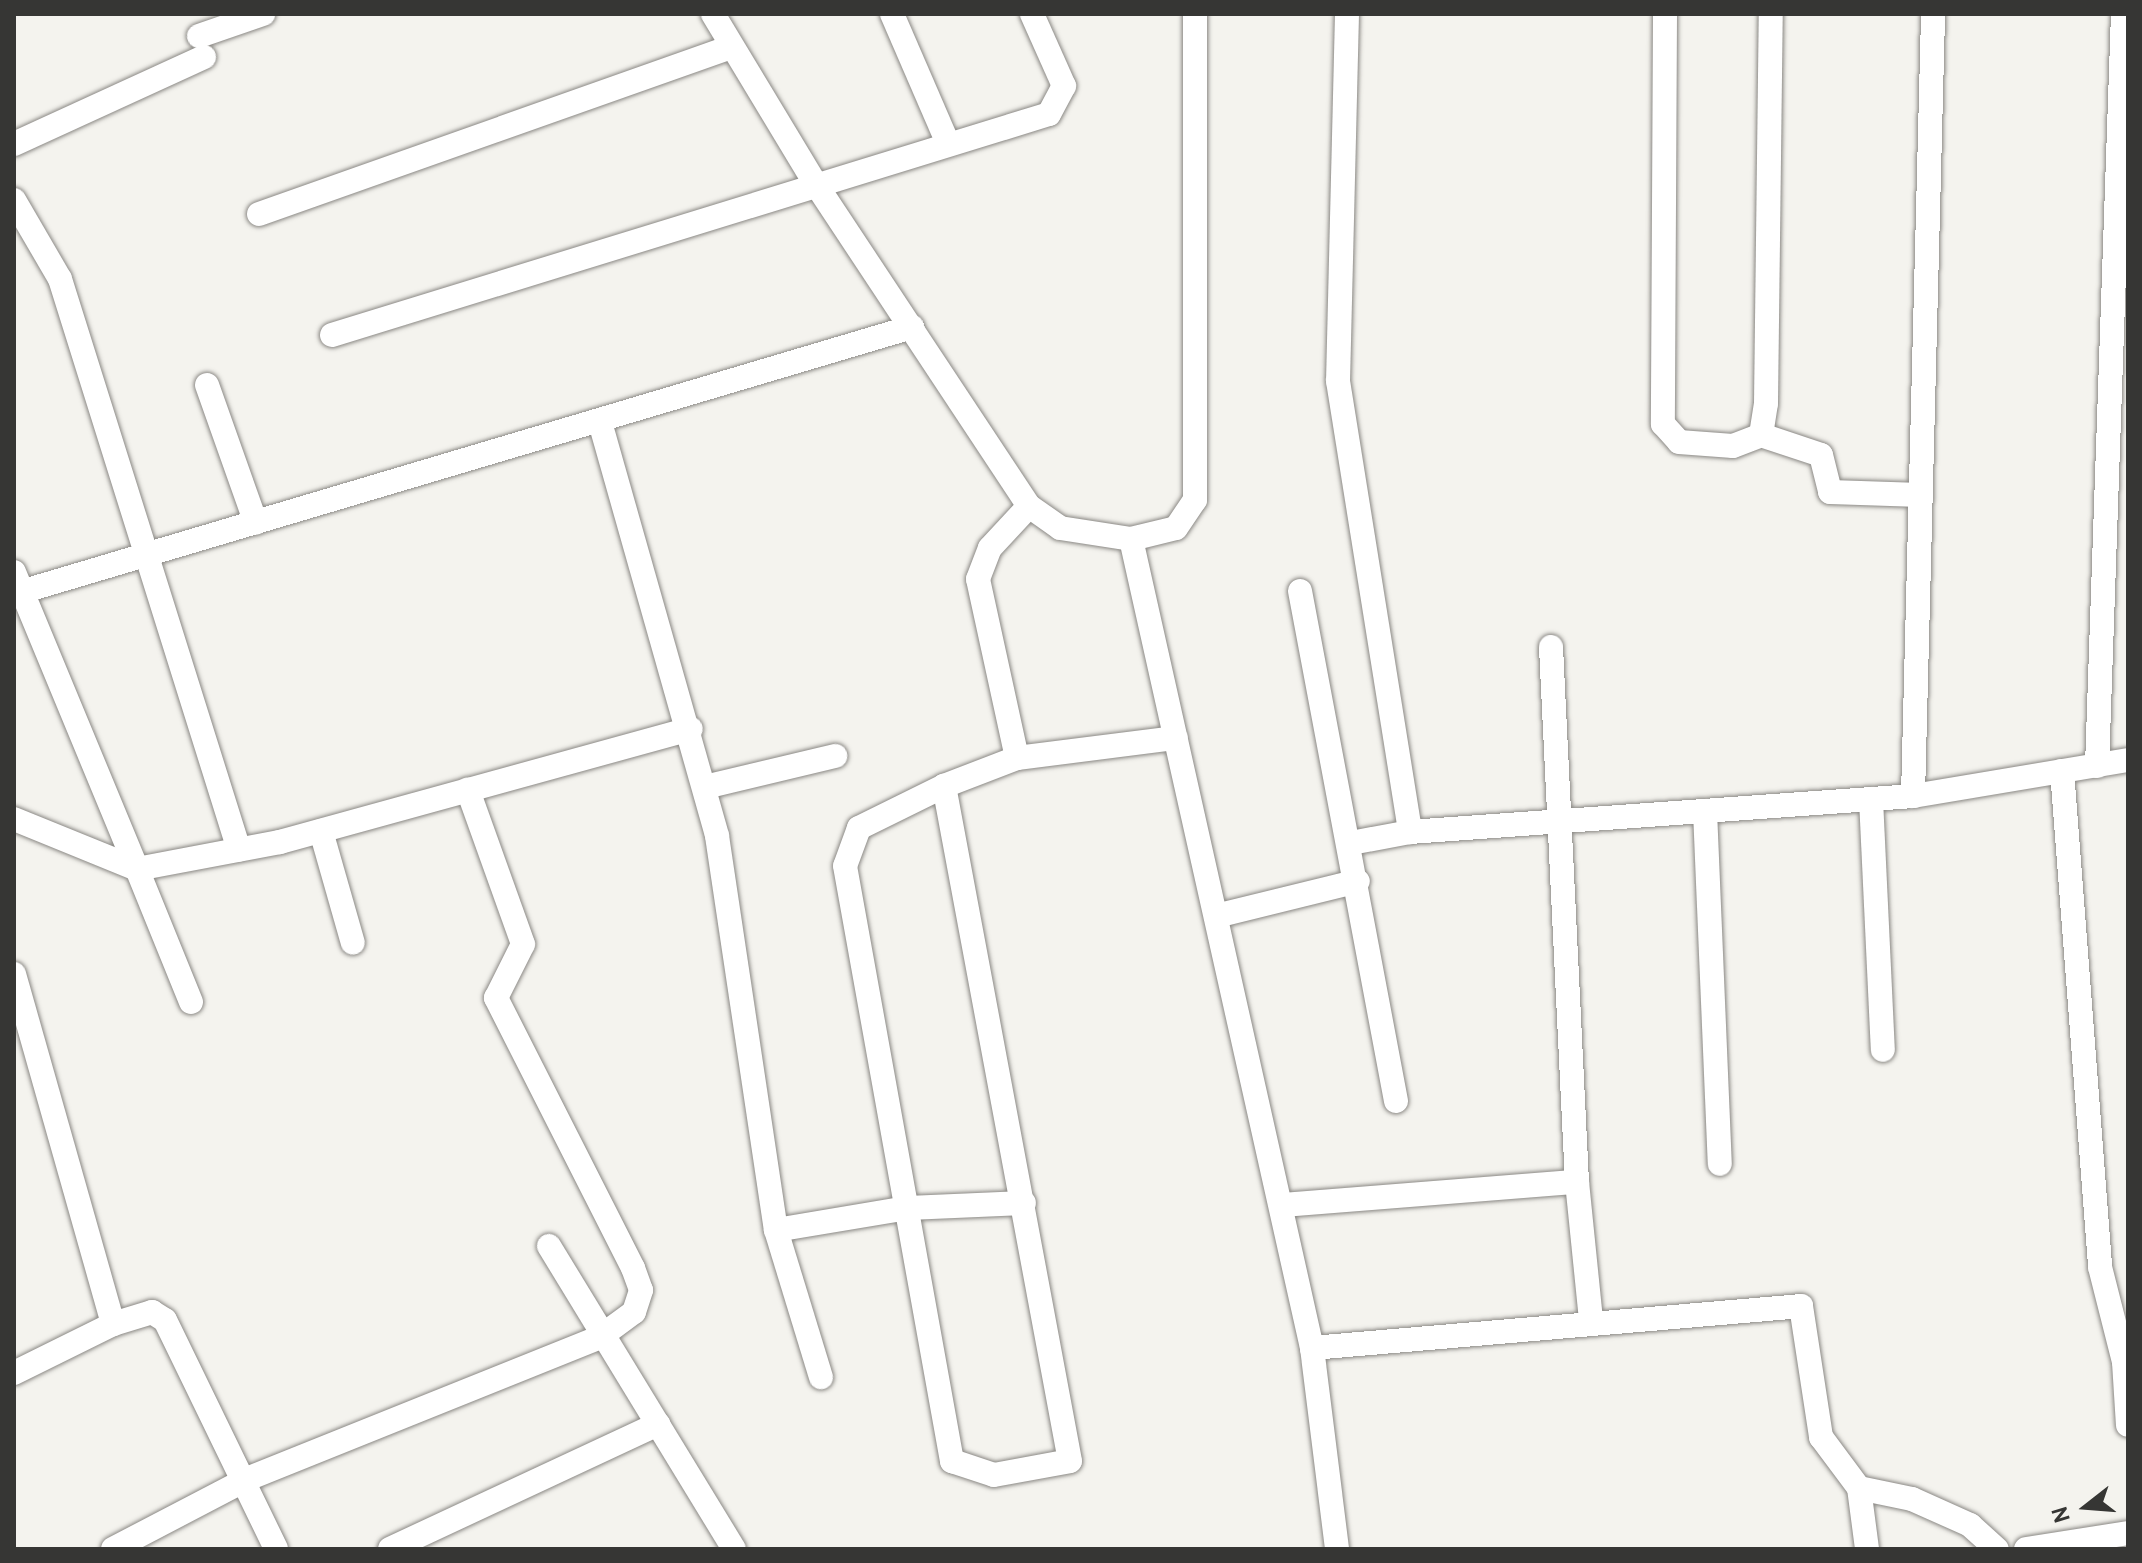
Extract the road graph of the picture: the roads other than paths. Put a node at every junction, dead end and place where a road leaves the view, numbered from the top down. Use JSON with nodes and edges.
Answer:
{"nodes":[{"id":1,"x":263,"y":14,"type":"edge"},
{"id":2,"x":713,"y":14,"type":"edge"},
{"id":3,"x":892,"y":14,"type":"edge"},
{"id":4,"x":1032,"y":14,"type":"edge"},
{"id":5,"x":1195,"y":14,"type":"edge"},
{"id":6,"x":1347,"y":14,"type":"edge"},
{"id":7,"x":1665,"y":14,"type":"edge"},
{"id":8,"x":1771,"y":14,"type":"edge"},
{"id":9,"x":1933,"y":14,"type":"edge"},
{"id":10,"x":2123,"y":14,"type":"edge"},
{"id":11,"x":731,"y":47,"type":"junction"},
{"id":12,"x":947,"y":141,"type":"junction"},
{"id":13,"x":14,"y":144,"type":"edge"},
{"id":14,"x":815,"y":183,"type":"junction"},
{"id":15,"x":14,"y":200,"type":"edge"},
{"id":16,"x":259,"y":214,"type":"dead end"},
{"id":17,"x":912,"y":327,"type":"junction"},
{"id":18,"x":332,"y":335,"type":"dead end"},
{"id":19,"x":207,"y":385,"type":"dead end"},
{"id":20,"x":600,"y":422,"type":"junction"},
{"id":21,"x":1761,"y":435,"type":"junction"},
{"id":22,"x":1921,"y":495,"type":"junction"},
{"id":23,"x":1029,"y":506,"type":"junction"},
{"id":24,"x":256,"y":523,"type":"junction"},
{"id":25,"x":1131,"y":539,"type":"junction"},
{"id":26,"x":151,"y":554,"type":"junction"},
{"id":27,"x":17,"y":586,"type":"edge"},
{"id":28,"x":1300,"y":591,"type":"dead end"},
{"id":29,"x":1551,"y":647,"type":"dead end"},
{"id":30,"x":691,"y":729,"type":"junction"},
{"id":31,"x":1176,"y":738,"type":"junction"},
{"id":32,"x":835,"y":756,"type":"dead end"},
{"id":33,"x":1017,"y":758,"type":"junction"},
{"id":34,"x":2128,"y":760,"type":"edge"},
{"id":35,"x":2097,"y":766,"type":"junction"},
{"id":36,"x":2062,"y":771,"type":"junction"},
{"id":37,"x":944,"y":786,"type":"junction"},
{"id":38,"x":705,"y":787,"type":"junction"},
{"id":39,"x":468,"y":790,"type":"junction"},
{"id":40,"x":1913,"y":796,"type":"junction"},
{"id":41,"x":1871,"y":799,"type":"junction"},
{"id":42,"x":1705,"y":811,"type":"junction"},
{"id":43,"x":14,"y":819,"type":"edge"},
{"id":44,"x":1556,"y":822,"type":"junction"},
{"id":45,"x":321,"y":831,"type":"junction"},
{"id":46,"x":1410,"y":832,"type":"junction"},
{"id":47,"x":1351,"y":843,"type":"junction"},
{"id":48,"x":239,"y":850,"type":"junction"},
{"id":49,"x":137,"y":869,"type":"junction"},
{"id":50,"x":1358,"y":881,"type":"junction"},
{"id":51,"x":1216,"y":916,"type":"junction"},
{"id":52,"x":353,"y":943,"type":"dead end"},
{"id":53,"x":14,"y":974,"type":"edge"},
{"id":54,"x":191,"y":1002,"type":"dead end"},
{"id":55,"x":1883,"y":1050,"type":"dead end"},
{"id":56,"x":1396,"y":1101,"type":"dead end"},
{"id":57,"x":1720,"y":1164,"type":"dead end"},
{"id":58,"x":1577,"y":1182,"type":"junction"},
{"id":59,"x":1024,"y":1203,"type":"junction"},
{"id":60,"x":1282,"y":1205,"type":"junction"},
{"id":61,"x":908,"y":1208,"type":"junction"},
{"id":62,"x":776,"y":1230,"type":"junction"},
{"id":63,"x":549,"y":1246,"type":"dead end"},
{"id":64,"x":1591,"y":1321,"type":"junction"},
{"id":65,"x":113,"y":1324,"type":"junction"},
{"id":66,"x":600,"y":1337,"type":"junction"},
{"id":67,"x":1312,"y":1348,"type":"junction"},
{"id":68,"x":14,"y":1373,"type":"edge"},
{"id":69,"x":821,"y":1377,"type":"dead end"},
{"id":70,"x":658,"y":1424,"type":"junction"},
{"id":71,"x":2128,"y":1425,"type":"edge"},
{"id":72,"x":247,"y":1479,"type":"junction"},
{"id":73,"x":1859,"y":1488,"type":"junction"},
{"id":74,"x":2128,"y":1533,"type":"edge"},
{"id":75,"x":727,"y":1547,"type":"edge"},
{"id":76,"x":113,"y":1549,"type":"edge"},
{"id":77,"x":276,"y":1549,"type":"edge"},
{"id":78,"x":390,"y":1549,"type":"edge"},
{"id":79,"x":1337,"y":1549,"type":"edge"},
{"id":80,"x":1867,"y":1549,"type":"edge"},
{"id":81,"x":1997,"y":1549,"type":"edge"},
{"id":82,"x":2026,"y":1549,"type":"edge"}],
"edges":[{"from":1,"to":13,"type":"street"},
{"from":2,"to":11,"type":"street"},
{"from":3,"to":12,"type":"street"},
{"from":4,"to":12,"type":"street"},
{"from":5,"to":25,"type":"street"},
{"from":6,"to":46,"type":"street"},
{"from":7,"to":21,"type":"street"},
{"from":8,"to":21,"type":"street"},
{"from":9,"to":22,"type":"street"},
{"from":10,"to":35,"type":"street"},
{"from":11,"to":14,"type":"street"},
{"from":11,"to":16,"type":"street"},
{"from":12,"to":14,"type":"street"},
{"from":14,"to":17,"type":"street"},
{"from":14,"to":18,"type":"street"},
{"from":15,"to":26,"type":"street"},
{"from":17,"to":20,"type":"street"},
{"from":17,"to":23,"type":"street"},
{"from":19,"to":24,"type":"street"},
{"from":20,"to":24,"type":"street"},
{"from":20,"to":30,"type":"street"},
{"from":21,"to":22,"type":"street"},
{"from":22,"to":40,"type":"street"},
{"from":23,"to":25,"type":"street"},
{"from":23,"to":33,"type":"street"},
{"from":24,"to":26,"type":"street"},
{"from":25,"to":31,"type":"street"},
{"from":26,"to":27,"type":"street"},
{"from":26,"to":48,"type":"street"},
{"from":27,"to":49,"type":"street"},
{"from":28,"to":47,"type":"street"},
{"from":29,"to":44,"type":"street"},
{"from":30,"to":38,"type":"street"},
{"from":30,"to":39,"type":"street"},
{"from":31,"to":33,"type":"street"},
{"from":31,"to":51,"type":"street"},
{"from":32,"to":38,"type":"street"},
{"from":33,"to":37,"type":"street"},
{"from":34,"to":35,"type":"street"},
{"from":35,"to":36,"type":"street"},
{"from":36,"to":40,"type":"street"},
{"from":36,"to":71,"type":"street"},
{"from":37,"to":59,"type":"street"},
{"from":37,"to":61,"type":"street"},
{"from":38,"to":62,"type":"street"},
{"from":39,"to":45,"type":"street"},
{"from":39,"to":66,"type":"street"},
{"from":40,"to":41,"type":"street"},
{"from":41,"to":42,"type":"street"},
{"from":41,"to":55,"type":"street"},
{"from":42,"to":44,"type":"street"},
{"from":42,"to":57,"type":"street"},
{"from":43,"to":49,"type":"street"},
{"from":44,"to":46,"type":"street"},
{"from":44,"to":58,"type":"street"},
{"from":45,"to":48,"type":"street"},
{"from":45,"to":52,"type":"street"},
{"from":46,"to":47,"type":"street"},
{"from":47,"to":50,"type":"street"},
{"from":48,"to":49,"type":"street"},
{"from":49,"to":54,"type":"street"},
{"from":50,"to":51,"type":"street"},
{"from":50,"to":56,"type":"street"},
{"from":51,"to":60,"type":"street"},
{"from":53,"to":65,"type":"street"},
{"from":58,"to":60,"type":"street"},
{"from":58,"to":64,"type":"street"},
{"from":59,"to":61,"type":"street"},
{"from":59,"to":61,"type":"street"},
{"from":60,"to":67,"type":"street"},
{"from":61,"to":62,"type":"street"},
{"from":62,"to":69,"type":"street"},
{"from":63,"to":66,"type":"street"},
{"from":64,"to":67,"type":"street"},
{"from":64,"to":73,"type":"street"},
{"from":65,"to":68,"type":"street"},
{"from":65,"to":72,"type":"street"},
{"from":66,"to":70,"type":"street"},
{"from":66,"to":72,"type":"street"},
{"from":67,"to":79,"type":"street"},
{"from":70,"to":75,"type":"street"},
{"from":70,"to":78,"type":"street"},
{"from":72,"to":76,"type":"street"},
{"from":72,"to":77,"type":"street"},
{"from":73,"to":80,"type":"street"},
{"from":73,"to":81,"type":"street"},
{"from":74,"to":82,"type":"street"}]}
